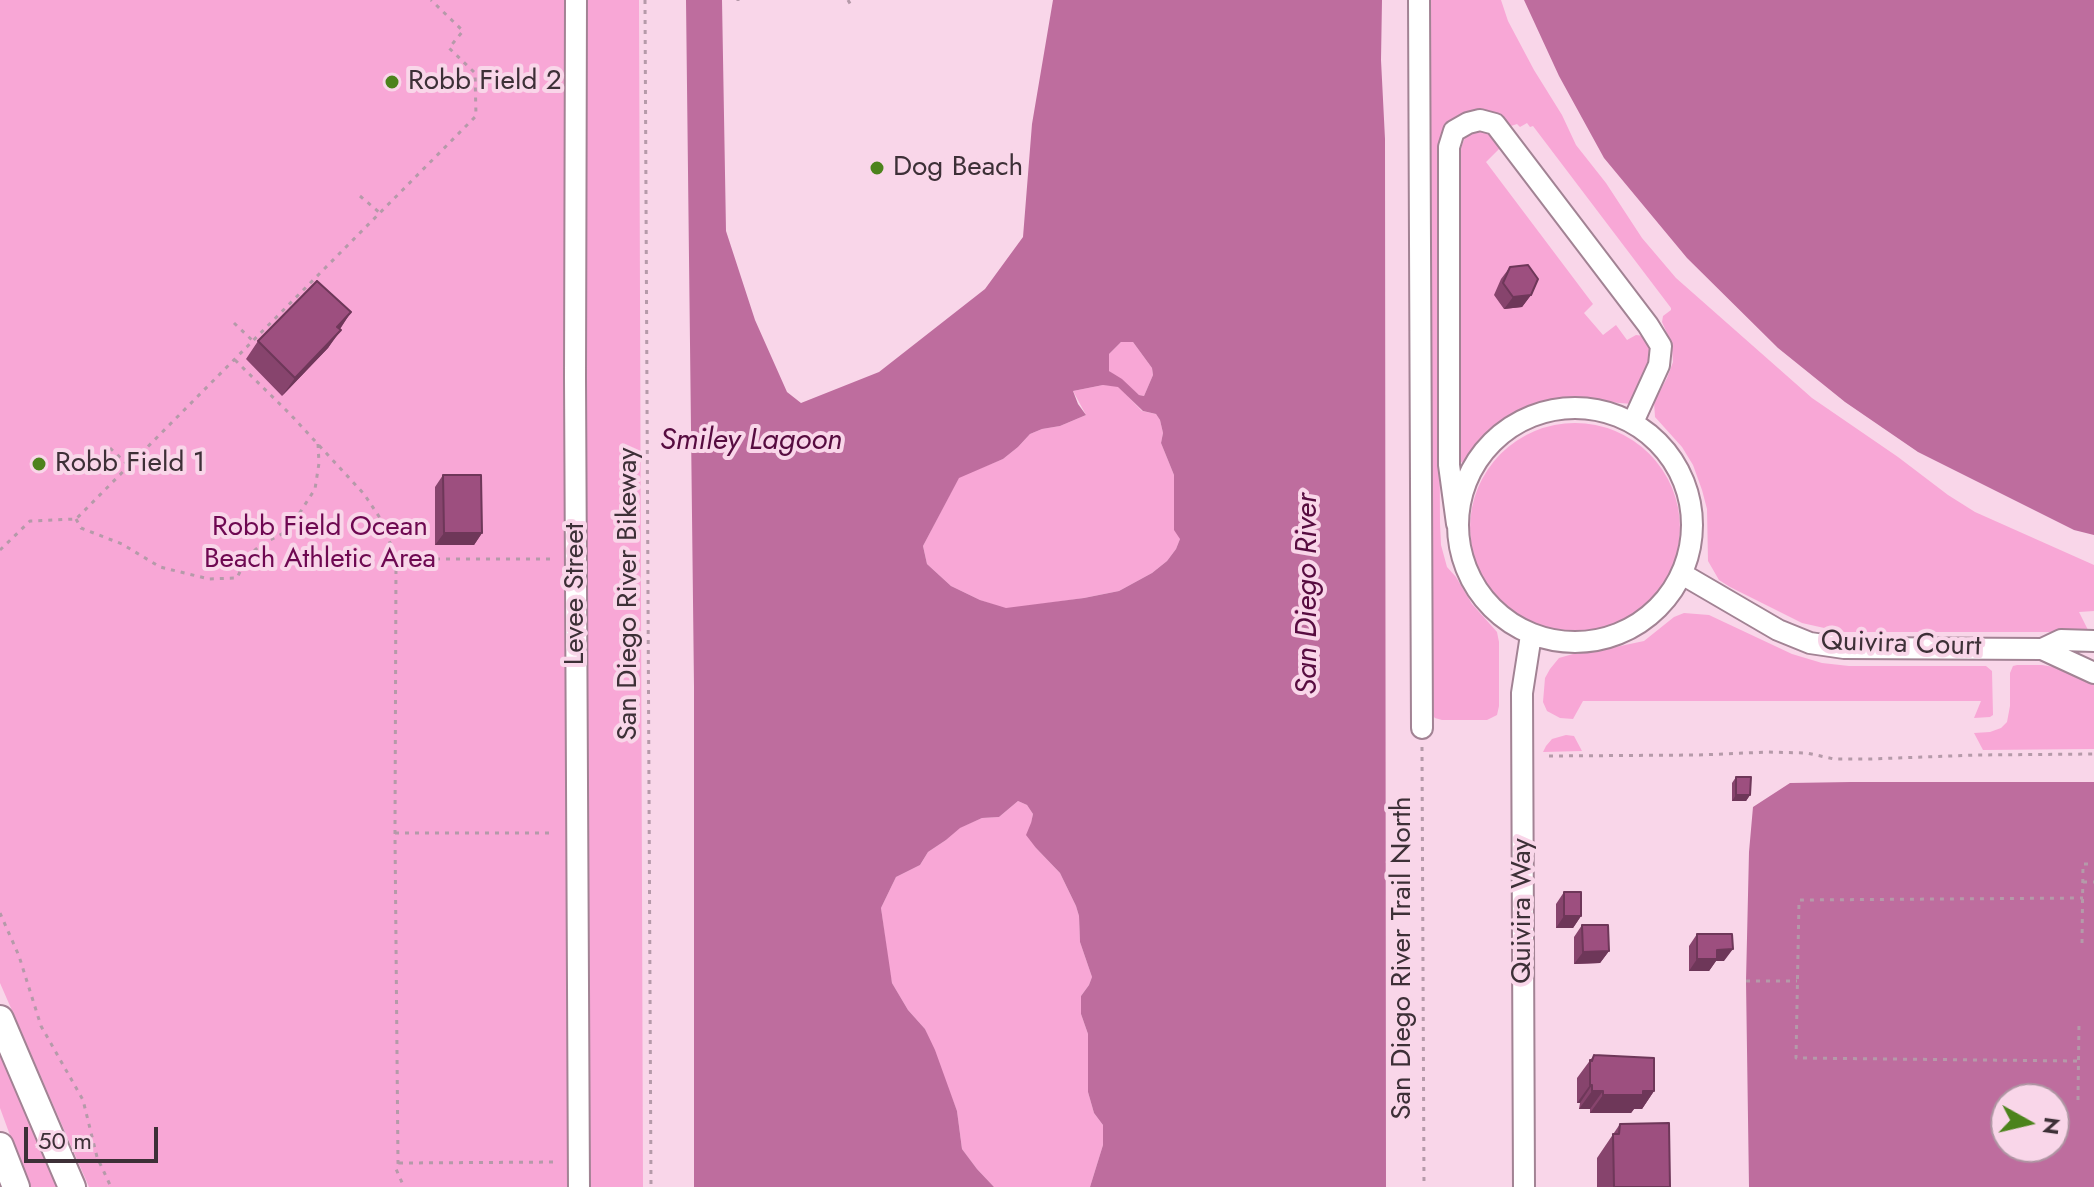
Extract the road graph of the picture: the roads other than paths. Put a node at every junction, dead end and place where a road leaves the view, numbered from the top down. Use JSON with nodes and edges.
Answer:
{"nodes":[{"id":1,"x":576,"y":0,"type":"edge"},
{"id":2,"x":1419,"y":0,"type":"edge"},
{"id":3,"x":1633,"y":422,"type":"junction"},
{"id":4,"x":1457,"y":524,"type":"junction"},
{"id":5,"x":1682,"y":574,"type":"junction"},
{"id":6,"x":1531,"y":635,"type":"junction"},
{"id":7,"x":2094,"y":641,"type":"edge"},
{"id":8,"x":2042,"y":649,"type":"junction"},
{"id":9,"x":2094,"y":673,"type":"edge"},
{"id":10,"x":1422,"y":728,"type":"road end"},
{"id":11,"x":0,"y":1019,"type":"edge"},
{"id":12,"x":0,"y":1146,"type":"edge"},
{"id":13,"x":16,"y":1187,"type":"edge"},
{"id":14,"x":72,"y":1187,"type":"edge"},
{"id":15,"x":579,"y":1187,"type":"edge"},
{"id":16,"x":1524,"y":1187,"type":"edge"}],
"edges":[{"from":1,"to":15,"type":"street","name":"Levee Street"},
{"from":2,"to":10,"type":"street"},
{"from":3,"to":4,"type":"street"},
{"from":3,"to":4,"type":"street"},
{"from":3,"to":5,"type":"street"},
{"from":4,"to":6,"type":"street"},
{"from":5,"to":6,"type":"street"},
{"from":5,"to":8,"type":"street","name":"Quivira Court"},
{"from":6,"to":16,"type":"street","name":"Quivira Way"},
{"from":7,"to":8,"type":"street"},
{"from":8,"to":9,"type":"street"},
{"from":11,"to":14,"type":"main road"},
{"from":12,"to":13,"type":"main road"}]}
